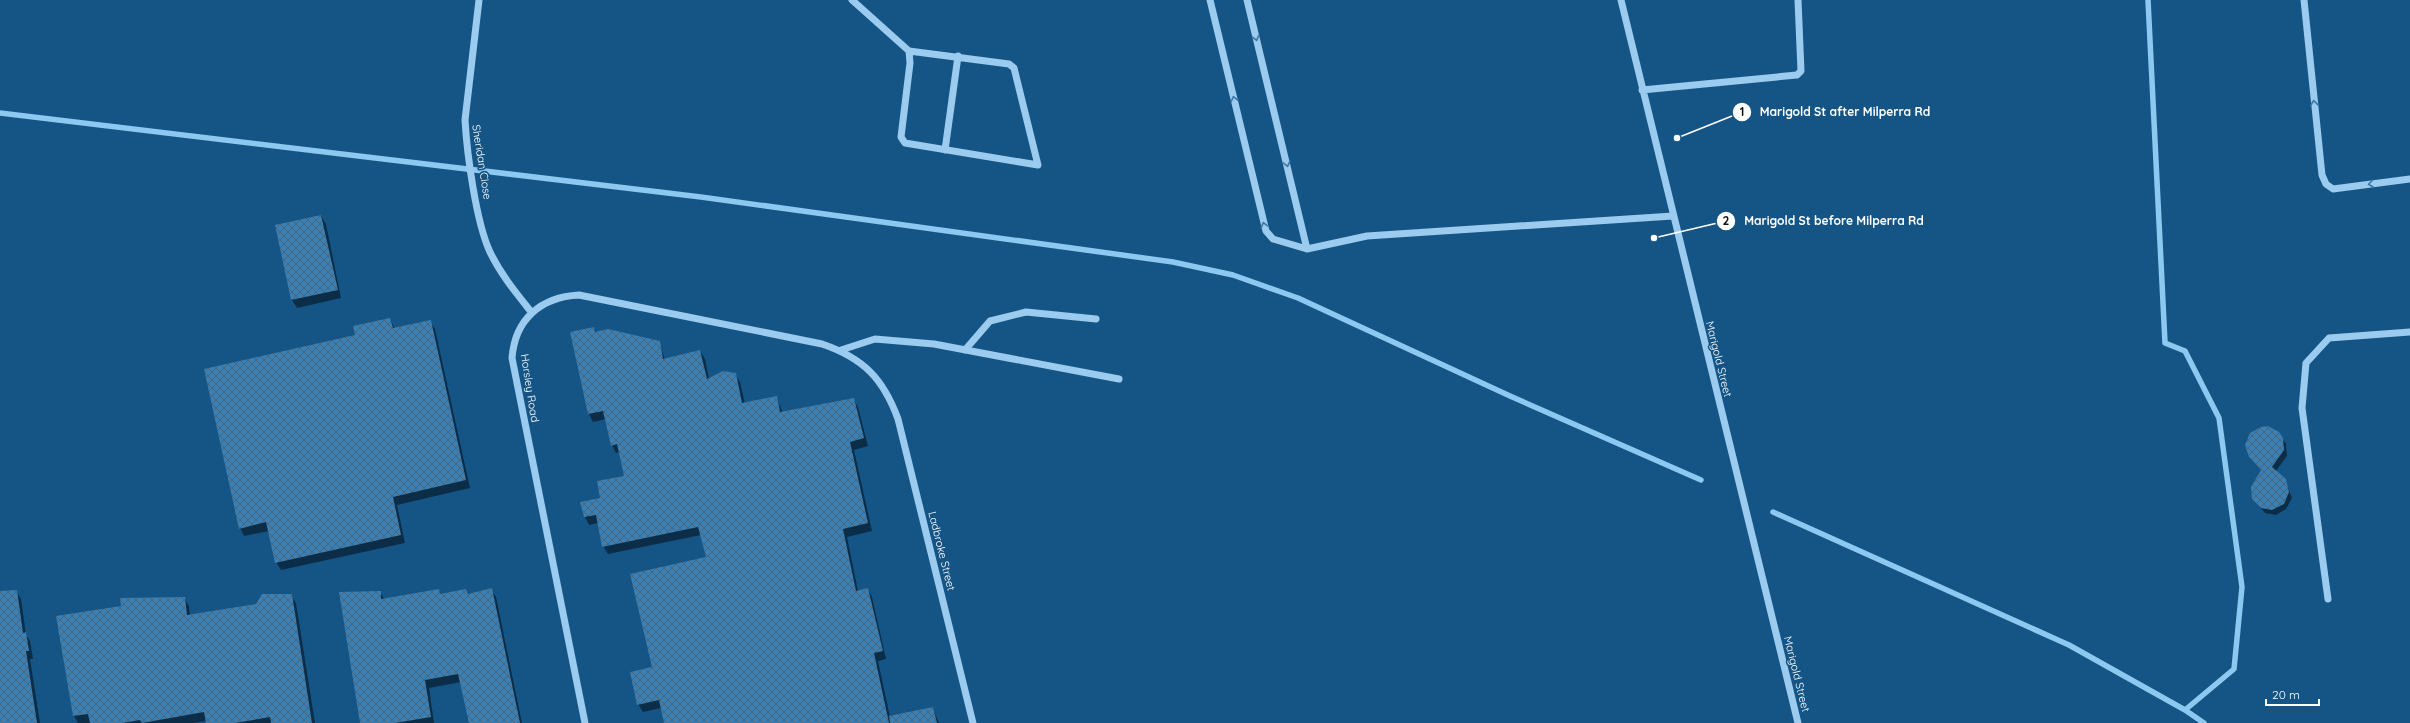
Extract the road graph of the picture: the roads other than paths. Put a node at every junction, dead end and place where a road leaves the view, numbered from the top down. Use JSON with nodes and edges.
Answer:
{"nodes":[{"id":1,"x":480,"y":0,"type":"edge"},
{"id":2,"x":852,"y":0,"type":"edge"},
{"id":3,"x":1210,"y":0,"type":"edge"},
{"id":4,"x":1247,"y":0,"type":"edge"},
{"id":5,"x":1621,"y":0,"type":"edge"},
{"id":6,"x":1798,"y":0,"type":"edge"},
{"id":7,"x":2304,"y":0,"type":"edge"},
{"id":8,"x":909,"y":51,"type":"junction"},
{"id":9,"x":958,"y":56,"type":"junction"},
{"id":10,"x":1642,"y":90,"type":"junction"},
{"id":11,"x":945,"y":150,"type":"junction"},
{"id":12,"x":2410,"y":179,"type":"edge"},
{"id":13,"x":1673,"y":216,"type":"junction"},
{"id":14,"x":1307,"y":249,"type":"junction"},
{"id":15,"x":532,"y":313,"type":"junction"},
{"id":16,"x":1096,"y":319,"type":"dead end"},
{"id":17,"x":2410,"y":332,"type":"edge"},
{"id":18,"x":841,"y":350,"type":"junction"},
{"id":19,"x":965,"y":350,"type":"junction"},
{"id":20,"x":1119,"y":379,"type":"dead end"},
{"id":21,"x":884,"y":386,"type":"joint"},
{"id":22,"x":2328,"y":599,"type":"dead end"},
{"id":23,"x":585,"y":723,"type":"edge"},
{"id":24,"x":973,"y":723,"type":"edge"},
{"id":25,"x":1798,"y":723,"type":"edge"}],
"edges":[{"from":1,"to":15,"type":"street","name":"Sheridan Close"},
{"from":2,"to":8,"type":"street"},
{"from":14,"to":3,"type":"street","one_way":true},
{"from":4,"to":14,"type":"street","one_way":true},
{"from":5,"to":10,"type":"street","name":"Marigold Street"},
{"from":6,"to":10,"type":"street"},
{"from":12,"to":7,"type":"street","one_way":true},
{"from":8,"to":9,"type":"street"},
{"from":8,"to":11,"type":"street"},
{"from":9,"to":11,"type":"street"},
{"from":9,"to":11,"type":"street"},
{"from":10,"to":13,"type":"street","name":"Marigold Street"},
{"from":13,"to":14,"type":"street"},
{"from":13,"to":25,"type":"street","name":"Marigold Street"},
{"from":15,"to":18,"type":"street","name":"Horsley Road"},
{"from":15,"to":23,"type":"street","name":"Horsley Road"},
{"from":16,"to":19,"type":"street"},
{"from":17,"to":22,"type":"street"},
{"from":18,"to":19,"type":"street"},
{"from":18,"to":21,"type":"street","name":"Horsley Road"},
{"from":19,"to":20,"type":"street"},
{"from":21,"to":24,"type":"street","name":"Ladbroke Street"}]}
